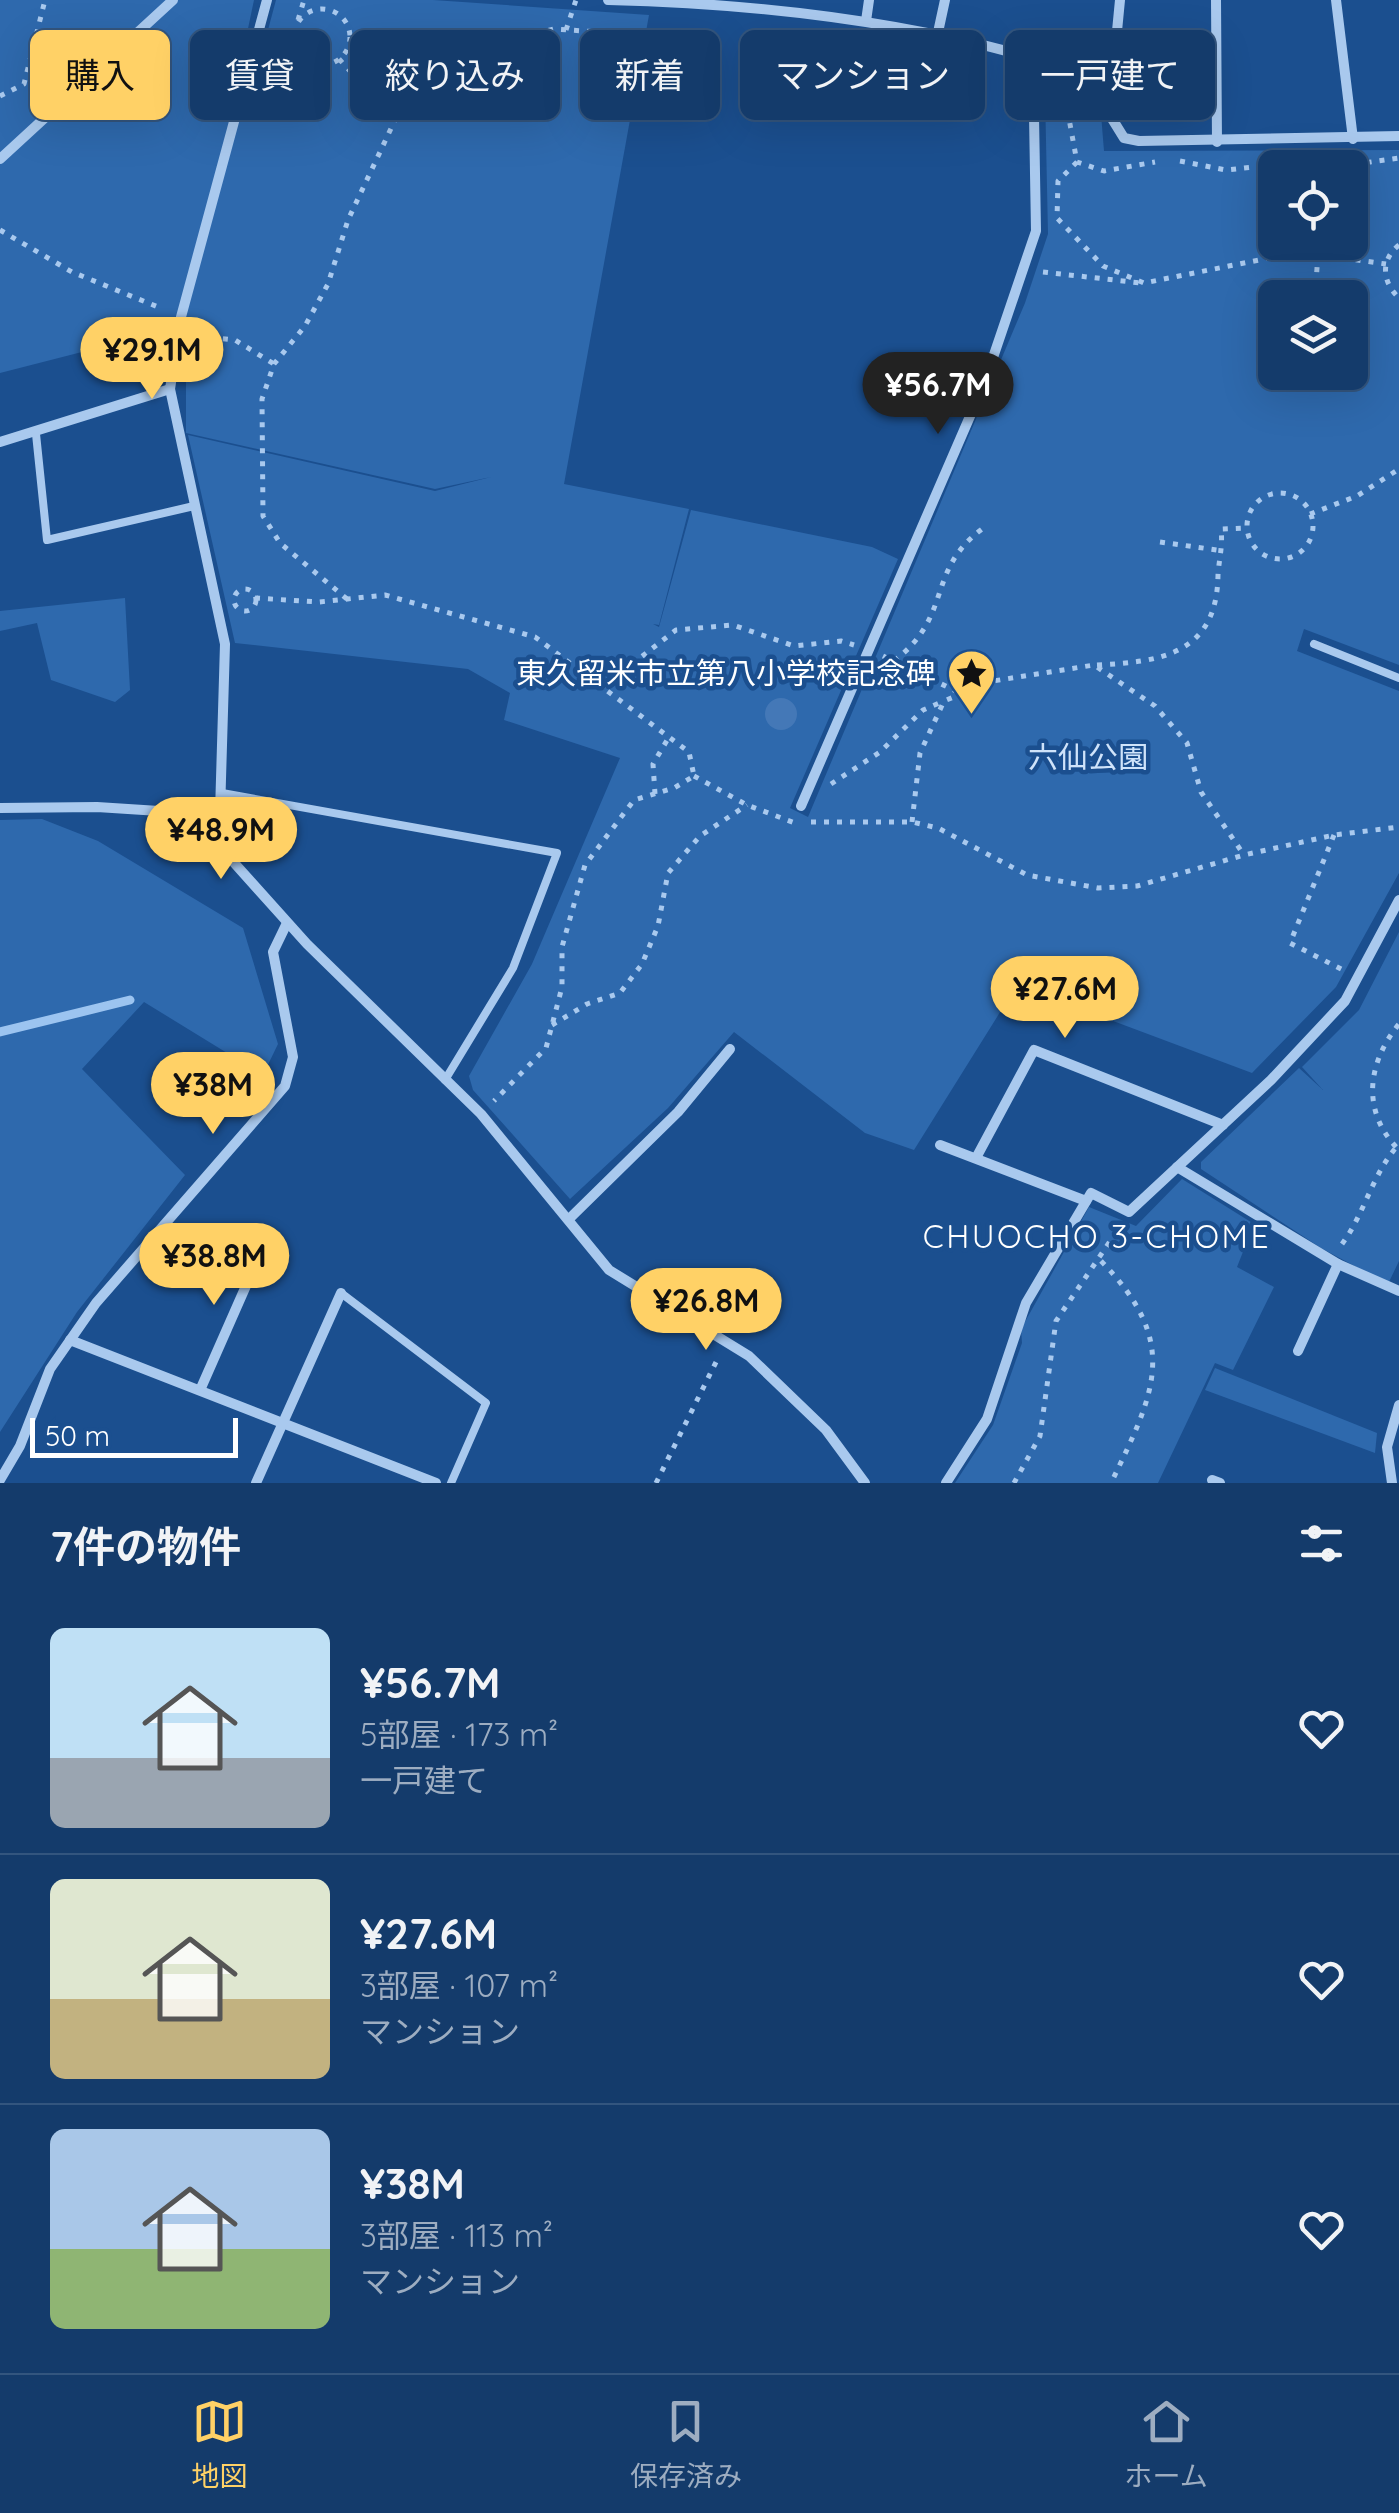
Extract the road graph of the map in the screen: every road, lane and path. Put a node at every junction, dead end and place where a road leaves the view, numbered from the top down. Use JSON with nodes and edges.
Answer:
{"nodes":[{"id":1,"x":45,"y":0,"type":"edge"},
{"id":2,"x":173,"y":0,"type":"edge"},
{"id":3,"x":267,"y":0,"type":"edge"},
{"id":4,"x":304,"y":0,"type":"edge"},
{"id":5,"x":576,"y":0,"type":"edge"},
{"id":6,"x":608,"y":0,"type":"edge"},
{"id":7,"x":642,"y":0,"type":"edge"},
{"id":8,"x":868,"y":0,"type":"edge"},
{"id":9,"x":945,"y":0,"type":"edge"},
{"id":10,"x":1120,"y":0,"type":"edge"},
{"id":11,"x":1216,"y":0,"type":"edge"},
{"id":12,"x":1336,"y":0,"type":"edge"},
{"id":13,"x":772,"y":5,"type":"edge"},
{"id":14,"x":866,"y":21,"type":"junction"},
{"id":15,"x":295,"y":29,"type":"junction"},
{"id":16,"x":566,"y":30,"type":"junction"},
{"id":17,"x":906,"y":30,"type":"edge"},
{"id":18,"x":939,"y":30,"type":"edge"},
{"id":19,"x":1117,"y":30,"type":"edge"},
{"id":20,"x":560,"y":31,"type":"edge"},
{"id":21,"x":580,"y":31,"type":"edge"},
{"id":22,"x":339,"y":59,"type":"junction"},
{"id":23,"x":350,"y":71,"type":"edge"},
{"id":24,"x":0,"y":96,"type":"edge"},
{"id":25,"x":395,"y":120,"type":"edge"},
{"id":26,"x":1034,"y":120,"type":"edge"},
{"id":27,"x":1113,"y":120,"type":"edge"},
{"id":28,"x":1399,"y":136,"type":"edge"},
{"id":29,"x":1353,"y":139,"type":"junction"},
{"id":30,"x":1217,"y":142,"type":"junction"},
{"id":31,"x":1399,"y":158,"type":"edge"},
{"id":32,"x":0,"y":159,"type":"edge"},
{"id":33,"x":1077,"y":162,"type":"dead end"},
{"id":34,"x":1368,"y":162,"type":"edge"},
{"id":35,"x":0,"y":230,"type":"edge"},
{"id":36,"x":1399,"y":245,"type":"edge"},
{"id":37,"x":1259,"y":260,"type":"edge"},
{"id":38,"x":1361,"y":260,"type":"edge"},
{"id":39,"x":1386,"y":264,"type":"junction"},
{"id":40,"x":1024,"y":269,"type":"junction"},
{"id":41,"x":1144,"y":283,"type":"junction"},
{"id":42,"x":1399,"y":298,"type":"edge"},
{"id":43,"x":180,"y":317,"type":"junction"},
{"id":44,"x":176,"y":344,"type":"junction"},
{"id":45,"x":274,"y":364,"type":"junction"},
{"id":46,"x":170,"y":389,"type":"junction"},
{"id":47,"x":36,"y":434,"type":"junction"},
{"id":48,"x":0,"y":442,"type":"edge"},
{"id":49,"x":1399,"y":468,"type":"edge"},
{"id":50,"x":194,"y":506,"type":"junction"},
{"id":51,"x":1310,"y":514,"type":"junction"},
{"id":52,"x":1247,"y":528,"type":"junction"},
{"id":53,"x":982,"y":529,"type":"dead end"},
{"id":54,"x":1160,"y":542,"type":"dead end"},
{"id":55,"x":1224,"y":551,"type":"junction"},
{"id":56,"x":256,"y":598,"type":"junction"},
{"id":57,"x":347,"y":599,"type":"junction"},
{"id":58,"x":1314,"y":644,"type":"dead end"},
{"id":59,"x":867,"y":648,"type":"junction"},
{"id":60,"x":894,"y":660,"type":"junction"},
{"id":61,"x":1094,"y":666,"type":"junction"},
{"id":62,"x":1399,"y":678,"type":"edge"},
{"id":63,"x":601,"y":688,"type":"junction"},
{"id":64,"x":958,"y":692,"type":"junction"},
{"id":65,"x":944,"y":701,"type":"junction"},
{"id":66,"x":669,"y":737,"type":"junction"},
{"id":67,"x":694,"y":776,"type":"junction"},
{"id":68,"x":222,"y":793,"type":"junction"},
{"id":69,"x":656,"y":794,"type":"junction"},
{"id":70,"x":820,"y":798,"type":"dead end"},
{"id":71,"x":747,"y":805,"type":"junction"},
{"id":72,"x":0,"y":808,"type":"edge"},
{"id":73,"x":806,"y":808,"type":"joint"},
{"id":74,"x":221,"y":815,"type":"junction"},
{"id":75,"x":802,"y":822,"type":"junction"},
{"id":76,"x":912,"y":822,"type":"junction"},
{"id":77,"x":1399,"y":827,"type":"edge"},
{"id":78,"x":1334,"y":835,"type":"junction"},
{"id":79,"x":1244,"y":855,"type":"junction"},
{"id":80,"x":1399,"y":900,"type":"edge"},
{"id":81,"x":287,"y":924,"type":"junction"},
{"id":82,"x":1358,"y":978,"type":"junction"},
{"id":83,"x":1399,"y":1024,"type":"edge"},
{"id":84,"x":552,"y":1025,"type":"junction"},
{"id":85,"x":730,"y":1049,"type":"dead end"},
{"id":86,"x":444,"y":1082,"type":"junction"},
{"id":87,"x":481,"y":1114,"type":"junction"},
{"id":88,"x":1223,"y":1125,"type":"junction"},
{"id":89,"x":940,"y":1144,"type":"dead end"},
{"id":90,"x":1398,"y":1145,"type":"edge"},
{"id":91,"x":976,"y":1158,"type":"junction"},
{"id":92,"x":1177,"y":1167,"type":"junction"},
{"id":93,"x":1086,"y":1201,"type":"junction"},
{"id":94,"x":1129,"y":1212,"type":"junction"},
{"id":95,"x":569,"y":1219,"type":"junction"},
{"id":96,"x":264,"y":1245,"type":"dead end"},
{"id":97,"x":1100,"y":1260,"type":"junction"},
{"id":98,"x":1334,"y":1262,"type":"junction"},
{"id":99,"x":1399,"y":1291,"type":"edge"},
{"id":100,"x":340,"y":1292,"type":"joint"},
{"id":101,"x":70,"y":1340,"type":"junction"},
{"id":102,"x":726,"y":1342,"type":"junction"},
{"id":103,"x":1298,"y":1352,"type":"dead end"},
{"id":104,"x":201,"y":1388,"type":"junction"},
{"id":105,"x":1399,"y":1406,"type":"edge"},
{"id":106,"x":283,"y":1422,"type":"junction"},
{"id":107,"x":0,"y":1480,"type":"edge"},
{"id":108,"x":256,"y":1483,"type":"edge"},
{"id":109,"x":436,"y":1483,"type":"edge"},
{"id":110,"x":451,"y":1483,"type":"edge"},
{"id":111,"x":656,"y":1483,"type":"edge"},
{"id":112,"x":865,"y":1483,"type":"edge"},
{"id":113,"x":946,"y":1483,"type":"edge"},
{"id":114,"x":1014,"y":1483,"type":"edge"},
{"id":115,"x":1111,"y":1483,"type":"edge"},
{"id":116,"x":1392,"y":1483,"type":"edge"}],
"edges":[{"from":1,"to":24,"type":"path"},
{"from":2,"to":32,"type":"street"},
{"from":3,"to":43,"type":"street"},
{"from":4,"to":15,"type":"path"},
{"from":5,"to":16,"type":"path"},
{"from":6,"to":7,"type":"street"},
{"from":7,"to":13,"type":"street"},
{"from":8,"to":14,"type":"street"},
{"from":9,"to":18,"type":"street"},
{"from":10,"to":19,"type":"street"},
{"from":11,"to":30,"type":"street"},
{"from":12,"to":29,"type":"street"},
{"from":13,"to":14,"type":"street"},
{"from":14,"to":17,"type":"street"},
{"from":15,"to":22,"type":"path"},
{"from":15,"to":22,"type":"path"},
{"from":16,"to":20,"type":"path"},
{"from":16,"to":21,"type":"path"},
{"from":22,"to":23,"type":"path"},
{"from":25,"to":45,"type":"path"},
{"from":26,"to":40,"type":"street"},
{"from":27,"to":30,"type":"street"},
{"from":28,"to":29,"type":"street"},
{"from":29,"to":30,"type":"street"},
{"from":31,"to":34,"type":"path"},
{"from":33,"to":41,"type":"path"},
{"from":35,"to":43,"type":"path"},
{"from":36,"to":39,"type":"path"},
{"from":37,"to":41,"type":"path"},
{"from":38,"to":39,"type":"path"},
{"from":39,"to":42,"type":"path"},
{"from":40,"to":41,"type":"path"},
{"from":40,"to":59,"type":"street"},
{"from":43,"to":44,"type":"street"},
{"from":44,"to":45,"type":"path"},
{"from":44,"to":46,"type":"street"},
{"from":45,"to":57,"type":"path"},
{"from":46,"to":47,"type":"street"},
{"from":46,"to":50,"type":"street"},
{"from":47,"to":48,"type":"street"},
{"from":47,"to":50,"type":"lane"},
{"from":49,"to":51,"type":"path"},
{"from":50,"to":68,"type":"street"},
{"from":51,"to":52,"type":"path"},
{"from":51,"to":52,"type":"path"},
{"from":52,"to":55,"type":"path"},
{"from":53,"to":60,"type":"path"},
{"from":54,"to":55,"type":"path"},
{"from":55,"to":61,"type":"path"},
{"from":56,"to":56,"type":"path"},
{"from":56,"to":57,"type":"path"},
{"from":57,"to":63,"type":"path"},
{"from":58,"to":62,"type":"lane"},
{"from":59,"to":60,"type":"path"},
{"from":59,"to":63,"type":"path"},
{"from":59,"to":73,"type":"street"},
{"from":60,"to":64,"type":"path"},
{"from":61,"to":64,"type":"path"},
{"from":61,"to":79,"type":"path"},
{"from":63,"to":66,"type":"path"},
{"from":64,"to":65,"type":"path"},
{"from":65,"to":70,"type":"path"},
{"from":65,"to":76,"type":"path"},
{"from":66,"to":67,"type":"path"},
{"from":66,"to":69,"type":"path"},
{"from":67,"to":69,"type":"path"},
{"from":67,"to":71,"type":"path"},
{"from":68,"to":74,"type":"street"},
{"from":68,"to":86,"type":"lane"},
{"from":69,"to":84,"type":"path"},
{"from":71,"to":75,"type":"path"},
{"from":71,"to":84,"type":"path"},
{"from":72,"to":74,"type":"street"},
{"from":73,"to":75,"type":"path"},
{"from":74,"to":81,"type":"street"},
{"from":75,"to":76,"type":"path"},
{"from":76,"to":79,"type":"path"},
{"from":77,"to":78,"type":"path"},
{"from":78,"to":79,"type":"path"},
{"from":78,"to":82,"type":"path"},
{"from":80,"to":82,"type":"street"},
{"from":81,"to":86,"type":"street"},
{"from":81,"to":101,"type":"street"},
{"from":82,"to":88,"type":"street"},
{"from":83,"to":90,"type":"path"},
{"from":84,"to":87,"type":"path"},
{"from":85,"to":95,"type":"street"},
{"from":86,"to":87,"type":"street"},
{"from":87,"to":95,"type":"street"},
{"from":88,"to":91,"type":"street"},
{"from":88,"to":92,"type":"street"},
{"from":89,"to":91,"type":"street"},
{"from":90,"to":98,"type":"path"},
{"from":91,"to":93,"type":"street"},
{"from":92,"to":94,"type":"street"},
{"from":92,"to":98,"type":"street"},
{"from":93,"to":94,"type":"street"},
{"from":93,"to":113,"type":"street"},
{"from":94,"to":97,"type":"path"},
{"from":95,"to":102,"type":"street"},
{"from":96,"to":104,"type":"street"},
{"from":97,"to":114,"type":"path"},
{"from":97,"to":115,"type":"path"},
{"from":98,"to":99,"type":"street"},
{"from":98,"to":103,"type":"street"},
{"from":100,"to":106,"type":"street"},
{"from":100,"to":110,"type":"lane"},
{"from":101,"to":104,"type":"street"},
{"from":101,"to":107,"type":"street"},
{"from":102,"to":111,"type":"path"},
{"from":102,"to":112,"type":"street"},
{"from":104,"to":106,"type":"street"},
{"from":105,"to":116,"type":"street"},
{"from":106,"to":108,"type":"street"},
{"from":106,"to":109,"type":"street"}]}
